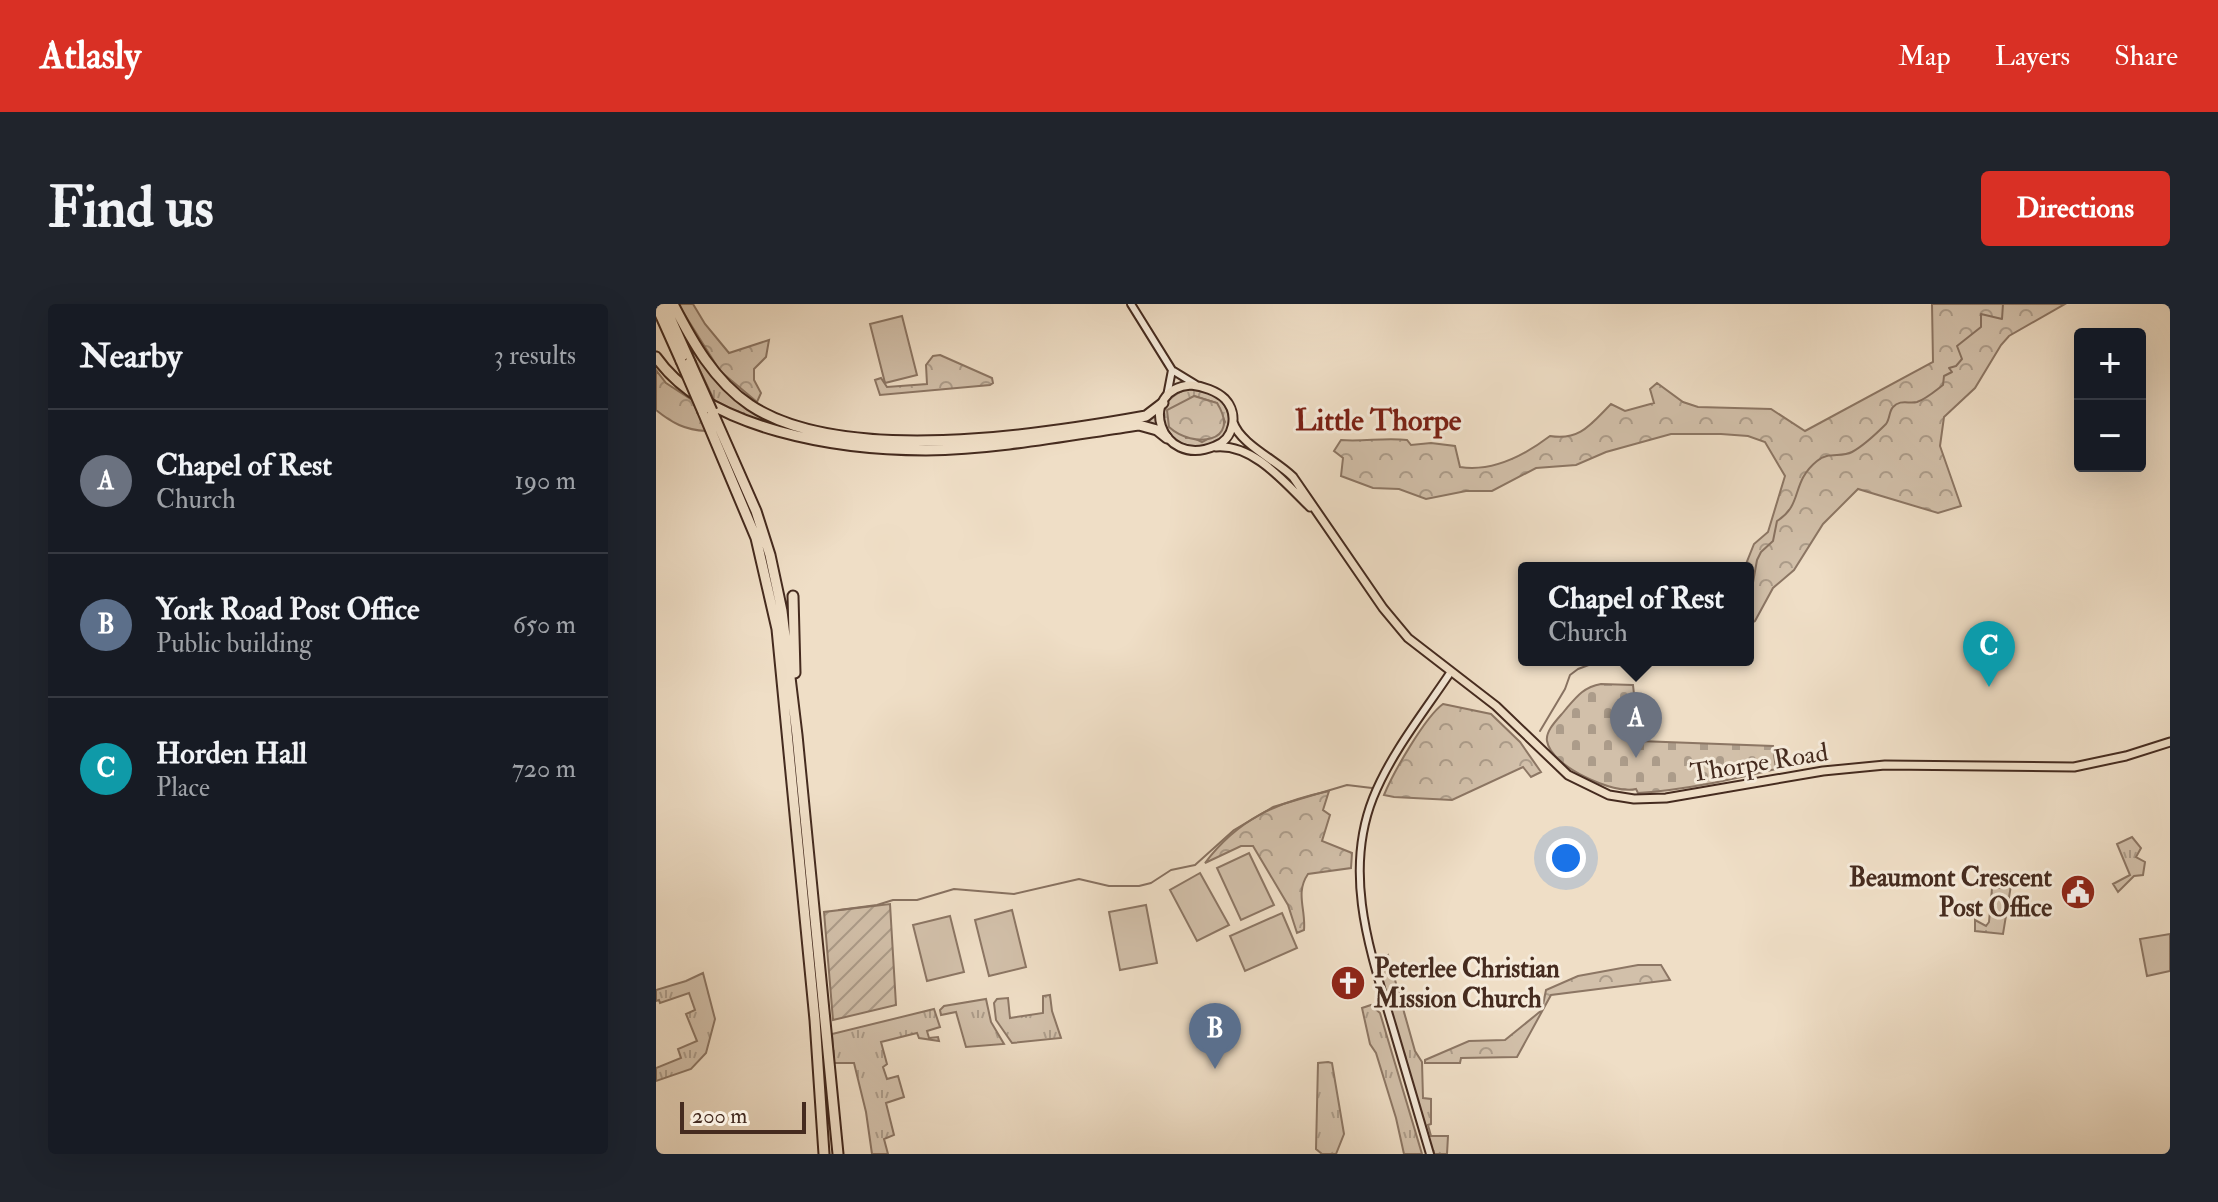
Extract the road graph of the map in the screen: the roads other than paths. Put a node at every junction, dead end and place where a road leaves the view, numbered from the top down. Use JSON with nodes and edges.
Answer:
{"nodes":[{"id":1,"x":664,"y":304,"type":"edge"},
{"id":2,"x":673,"y":304,"type":"edge"},
{"id":3,"x":1131,"y":304,"type":"edge"},
{"id":4,"x":656,"y":305,"type":"edge"},
{"id":5,"x":656,"y":357,"type":"edge"},
{"id":6,"x":685,"y":361,"type":"junction"},
{"id":7,"x":1172,"y":370,"type":"junction"},
{"id":8,"x":1199,"y":386,"type":"junction"},
{"id":9,"x":1165,"y":399,"type":"junction"},
{"id":10,"x":708,"y":412,"type":"junction"},
{"id":11,"x":1233,"y":422,"type":"junction"},
{"id":12,"x":1167,"y":438,"type":"junction"},
{"id":13,"x":1214,"y":447,"type":"junction"},
{"id":14,"x":1323,"y":521,"type":"junction"},
{"id":15,"x":793,"y":596,"type":"dead end"},
{"id":16,"x":1450,"y":673,"type":"junction"},
{"id":17,"x":797,"y":735,"type":"junction"},
{"id":18,"x":2170,"y":742,"type":"edge"},
{"id":19,"x":819,"y":1017,"type":"junction"},
{"id":20,"x":822,"y":1050,"type":"junction"},
{"id":21,"x":822,"y":1154,"type":"edge"},
{"id":22,"x":841,"y":1154,"type":"edge"},
{"id":23,"x":1430,"y":1154,"type":"edge"}],
"edges":[{"from":1,"to":6,"type":"highway"},
{"from":2,"to":9,"type":"highway"},
{"from":3,"to":7,"type":"street"},
{"from":4,"to":6,"type":"highway"},
{"from":5,"to":12,"type":"highway"},
{"from":6,"to":10,"type":"highway","bridge":true},
{"from":7,"to":8,"type":"street"},
{"from":7,"to":9,"type":"street"},
{"from":8,"to":9,"type":"main road"},
{"from":8,"to":11,"type":"main road"},
{"from":9,"to":12,"type":"main road"},
{"from":10,"to":17,"type":"highway"},
{"from":10,"to":19,"type":"highway"},
{"from":11,"to":13,"type":"main road"},
{"from":11,"to":14,"type":"main road","name":"Thorpe Road"},
{"from":12,"to":13,"type":"main road"},
{"from":13,"to":14,"type":"main road","name":"Thorpe Road"},
{"from":14,"to":16,"type":"main road","name":"Thorpe Road"},
{"from":15,"to":17,"type":"highway"},
{"from":16,"to":18,"type":"main road","name":"Thorpe Road"},
{"from":16,"to":23,"type":"street"},
{"from":17,"to":19,"type":"highway"},
{"from":19,"to":20,"type":"highway"},
{"from":20,"to":21,"type":"highway"},
{"from":20,"to":22,"type":"highway"}]}
